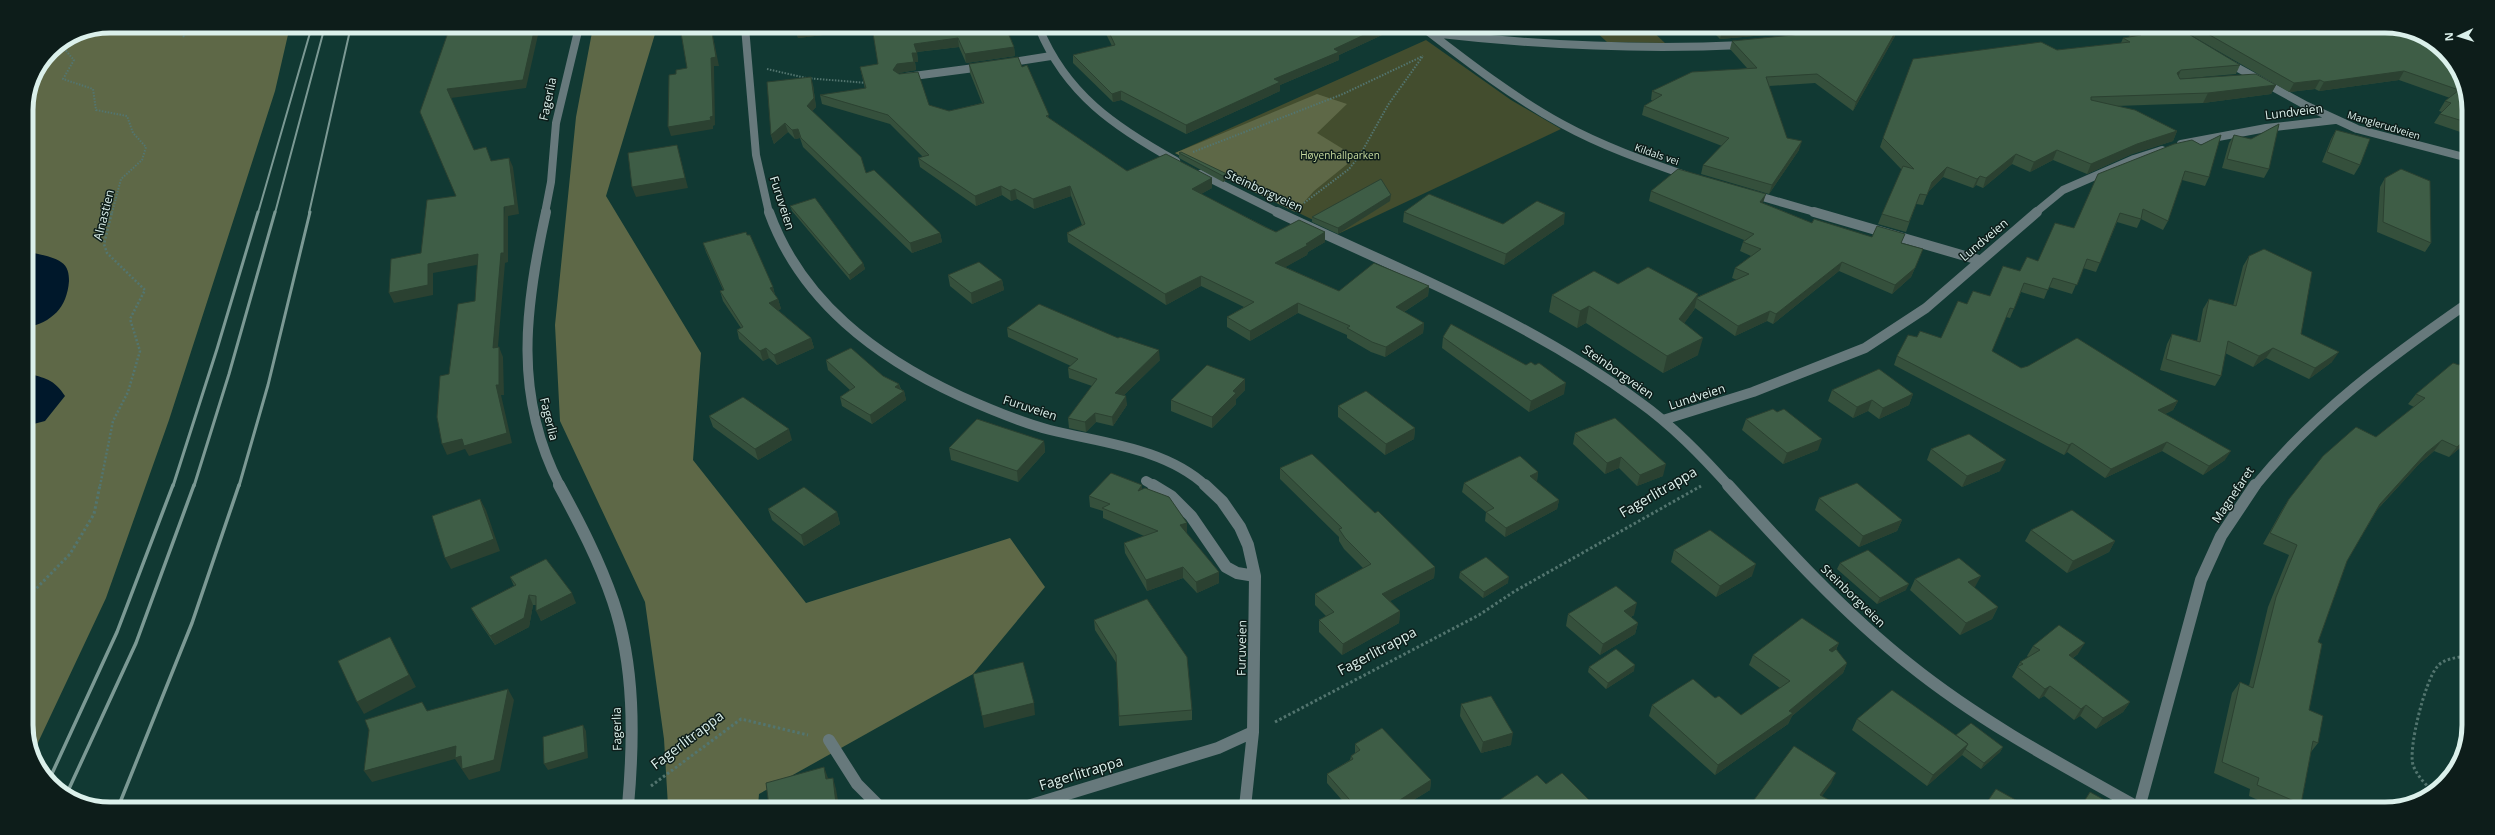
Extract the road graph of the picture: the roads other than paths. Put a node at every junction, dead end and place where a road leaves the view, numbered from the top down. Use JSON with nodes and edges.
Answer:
{"nodes":[{"id":1,"x":577,"y":33,"type":"edge"},
{"id":2,"x":745,"y":33,"type":"edge"},
{"id":3,"x":1041,"y":33,"type":"edge"},
{"id":4,"x":1430,"y":33,"type":"edge"},
{"id":5,"x":1442,"y":33,"type":"edge"},
{"id":6,"x":1748,"y":44,"type":"edge"},
{"id":7,"x":1051,"y":56,"type":"junction"},
{"id":8,"x":2221,"y":58,"type":"edge"},
{"id":9,"x":900,"y":78,"type":"edge"},
{"id":10,"x":2255,"y":78,"type":"junction"},
{"id":11,"x":2239,"y":80,"type":"edge"},
{"id":12,"x":2335,"y":120,"type":"junction"},
{"id":13,"x":2462,"y":156,"type":"edge"},
{"id":14,"x":1699,"y":179,"type":"edge"},
{"id":15,"x":1747,"y":193,"type":"edge"},
{"id":16,"x":1979,"y":260,"type":"junction"},
{"id":17,"x":2462,"y":308,"type":"edge"},
{"id":18,"x":1663,"y":420,"type":"junction"},
{"id":19,"x":1146,"y":481,"type":"dead end"},
{"id":20,"x":1255,"y":576,"type":"junction"},
{"id":21,"x":1253,"y":732,"type":"junction"},
{"id":22,"x":829,"y":740,"type":"road end"},
{"id":23,"x":628,"y":802,"type":"edge"},
{"id":24,"x":874,"y":802,"type":"edge"},
{"id":25,"x":1041,"y":802,"type":"edge"},
{"id":26,"x":1246,"y":802,"type":"edge"},
{"id":27,"x":2129,"y":802,"type":"edge"},
{"id":28,"x":2142,"y":802,"type":"edge"}],
"edges":[{"from":1,"to":23,"type":"street","name":"Fagerlia"},
{"from":2,"to":20,"type":"street","name":"Furuveien"},
{"from":3,"to":7,"type":"street","name":"Steinborgveien"},
{"from":4,"to":14,"type":"street","name":"Kildals vei"},
{"from":5,"to":6,"type":"street"},
{"from":7,"to":9,"type":"street"},
{"from":7,"to":18,"type":"street","name":"Steinborgveien"},
{"from":8,"to":10,"type":"street","name":"Manglerudveien"},
{"from":10,"to":11,"type":"street"},
{"from":10,"to":12,"type":"street","name":"Manglerudveien"},
{"from":12,"to":13,"type":"street","name":"Manglerudveien"},
{"from":12,"to":16,"type":"street","name":"Lundveien"},
{"from":15,"to":16,"type":"street"},
{"from":16,"to":18,"type":"street","name":"Lundveien"},
{"from":17,"to":28,"type":"street","name":"Magnefaret"},
{"from":18,"to":27,"type":"street","name":"Steinborgveien"},
{"from":19,"to":20,"type":"street"},
{"from":20,"to":21,"type":"street","name":"Furuveien"},
{"from":21,"to":25,"type":"street","name":"Fagerlitrappa"},
{"from":21,"to":26,"type":"street","name":"Furuveien"},
{"from":22,"to":24,"type":"street"}]}
